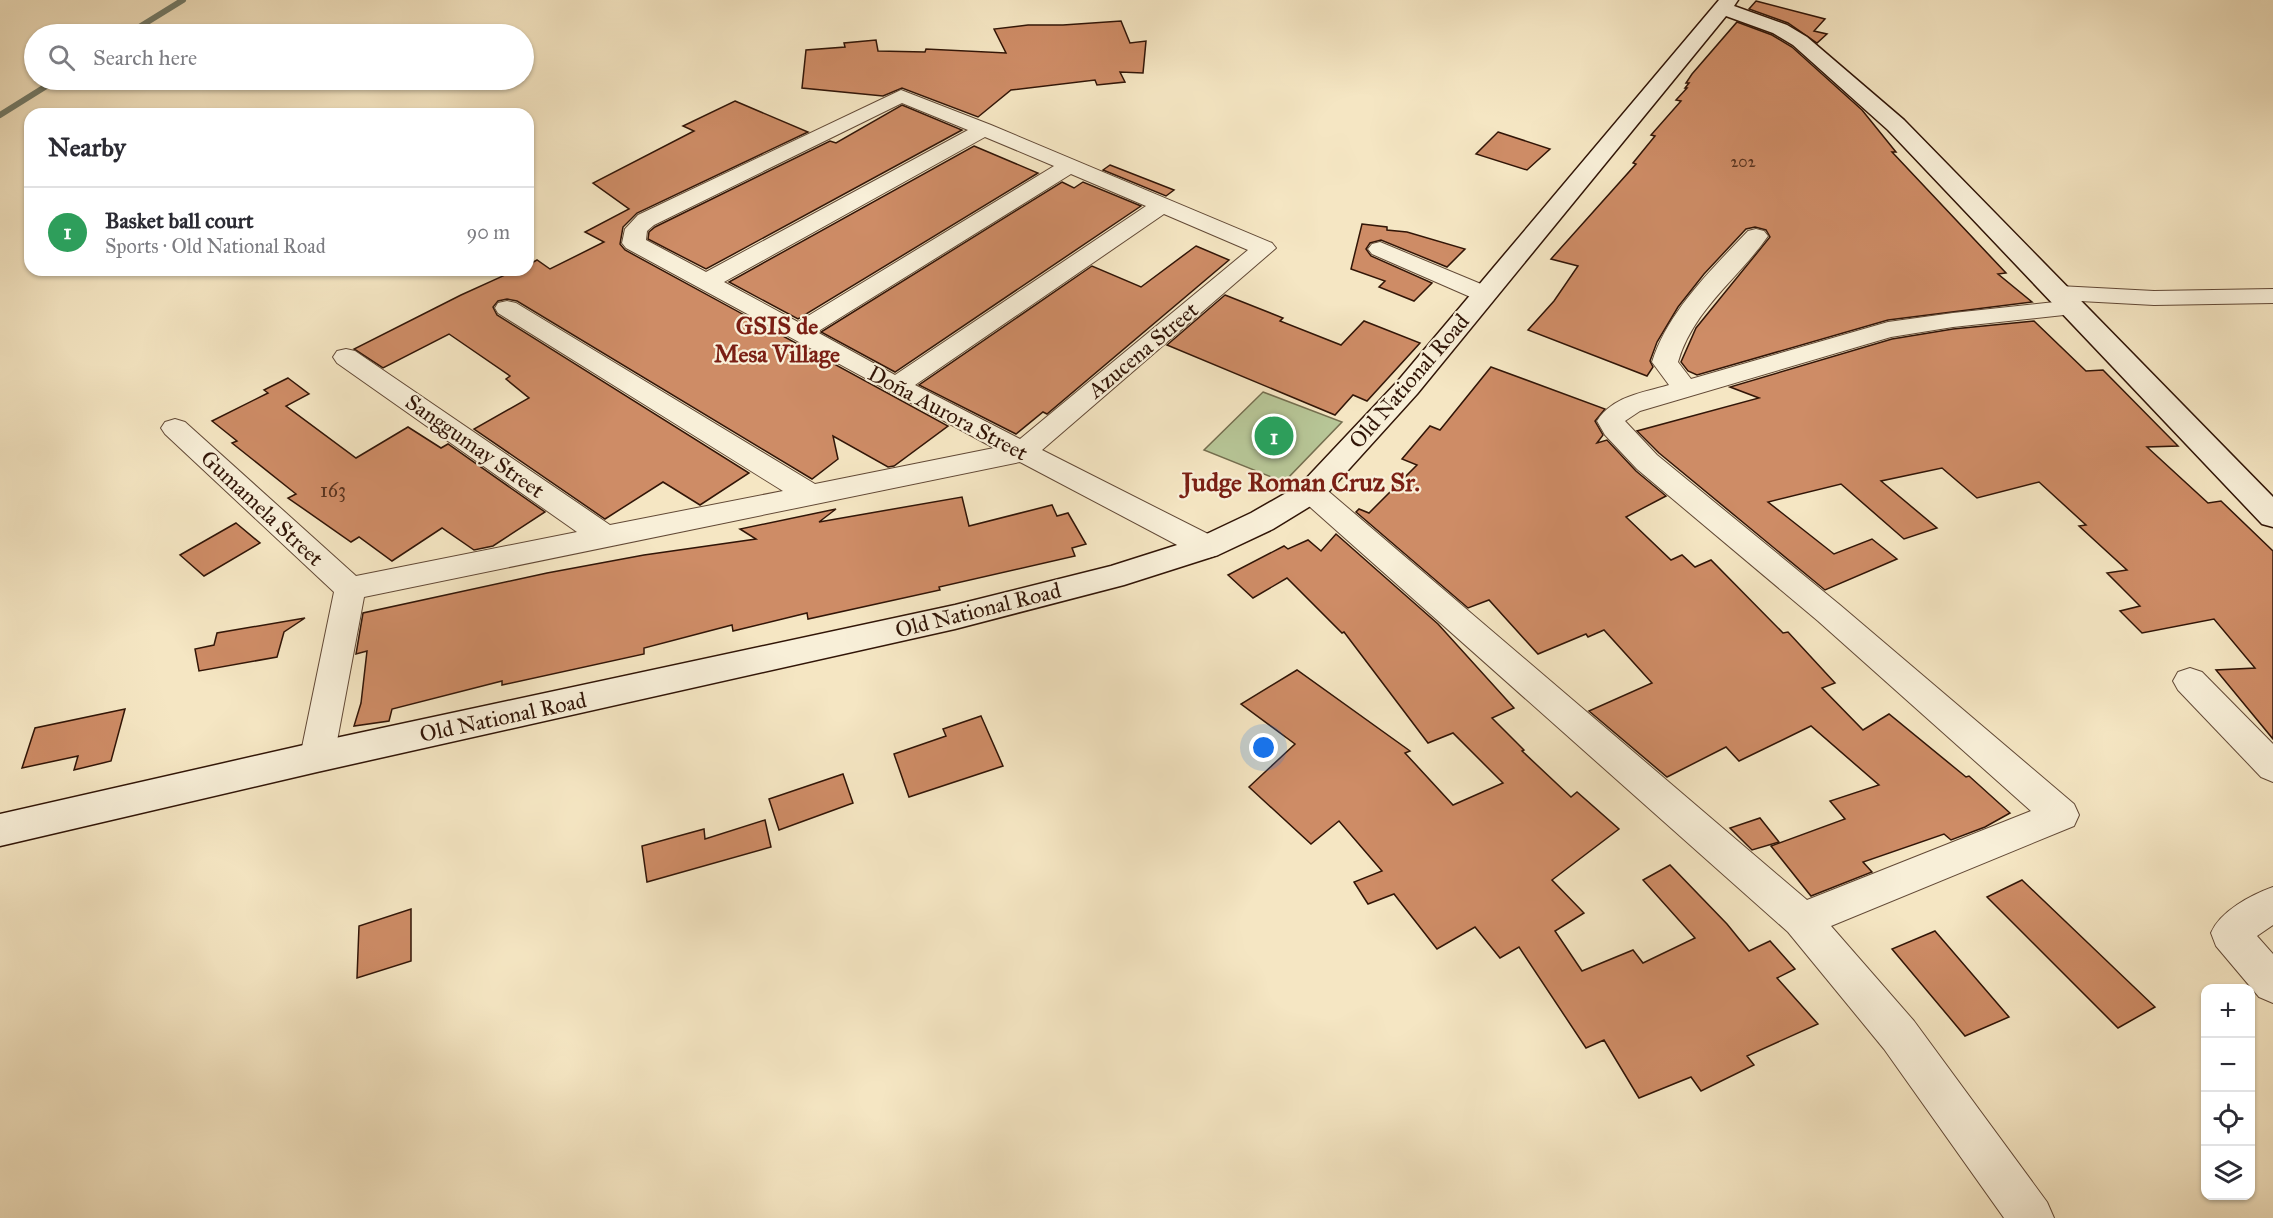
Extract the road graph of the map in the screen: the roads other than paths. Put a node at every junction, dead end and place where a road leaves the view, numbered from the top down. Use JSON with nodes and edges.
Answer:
{"nodes":[{"id":1,"x":1726,"y":4,"type":"edge"},
{"id":2,"x":984,"y":129,"type":"junction"},
{"id":3,"x":1069,"y":166,"type":"junction"},
{"id":4,"x":1161,"y":206,"type":"junction"},
{"id":5,"x":1756,"y":236,"type":"dead end"},
{"id":6,"x":1380,"y":249,"type":"dead end"},
{"id":7,"x":706,"y":282,"type":"junction"},
{"id":8,"x":1484,"y":294,"type":"junction"},
{"id":9,"x":2273,"y":296,"type":"edge"},
{"id":10,"x":2066,"y":300,"type":"junction"},
{"id":11,"x":507,"y":308,"type":"dead end"},
{"id":12,"x":798,"y":333,"type":"junction"},
{"id":13,"x":346,"y":357,"type":"dead end"},
{"id":14,"x":896,"y":386,"type":"junction"},
{"id":15,"x":1685,"y":389,"type":"junction"},
{"id":16,"x":175,"y":428,"type":"dead end"},
{"id":17,"x":1022,"y":452,"type":"junction"},
{"id":18,"x":1311,"y":492,"type":"junction"},
{"id":19,"x":809,"y":494,"type":"junction"},
{"id":20,"x":2273,"y":516,"type":"edge"},
{"id":21,"x":604,"y":536,"type":"junction"},
{"id":22,"x":1207,"y":547,"type":"junction"},
{"id":23,"x":350,"y":589,"type":"junction"},
{"id":24,"x":2190,"y":681,"type":"dead end"},
{"id":25,"x":317,"y":757,"type":"junction"},
{"id":26,"x":2273,"y":767,"type":"edge"},
{"id":27,"x":0,"y":830,"type":"edge"},
{"id":28,"x":2273,"y":904,"type":"edge"},
{"id":29,"x":1802,"y":920,"type":"junction"},
{"id":30,"x":2273,"y":984,"type":"edge"},
{"id":31,"x":2031,"y":1218,"type":"edge"}],
"edges":[{"from":1,"to":8,"type":"main road","name":"Old National Road"},
{"from":1,"to":10,"type":"main road"},
{"from":2,"to":3,"type":"street"},
{"from":2,"to":7,"type":"street"},
{"from":2,"to":7,"type":"street","name":"Doña Aurora Street"},
{"from":3,"to":4,"type":"street"},
{"from":3,"to":12,"type":"street"},
{"from":4,"to":14,"type":"street"},
{"from":4,"to":17,"type":"street","name":"Azucena Street"},
{"from":5,"to":15,"type":"street"},
{"from":6,"to":8,"type":"street"},
{"from":7,"to":12,"type":"street","name":"Doña Aurora Street"},
{"from":8,"to":18,"type":"main road","name":"Old National Road"},
{"from":9,"to":10,"type":"street"},
{"from":10,"to":15,"type":"street"},
{"from":10,"to":20,"type":"main road"},
{"from":11,"to":19,"type":"street"},
{"from":12,"to":14,"type":"street","name":"Doña Aurora Street"},
{"from":13,"to":21,"type":"street","name":"Sanggumay Street"},
{"from":14,"to":17,"type":"street","name":"Doña Aurora Street"},
{"from":15,"to":29,"type":"street"},
{"from":16,"to":23,"type":"street","name":"Gumamela Street"},
{"from":17,"to":19,"type":"street"},
{"from":17,"to":22,"type":"street","name":"Doña Aurora Street"},
{"from":18,"to":22,"type":"main road","name":"Old National Road"},
{"from":18,"to":29,"type":"street"},
{"from":19,"to":21,"type":"street"},
{"from":21,"to":23,"type":"street"},
{"from":22,"to":25,"type":"main road","name":"Old National Road"},
{"from":23,"to":25,"type":"street"},
{"from":24,"to":26,"type":"street"},
{"from":25,"to":27,"type":"main road","name":"Old National Road"},
{"from":28,"to":30,"type":"street"},
{"from":29,"to":31,"type":"street"}]}
